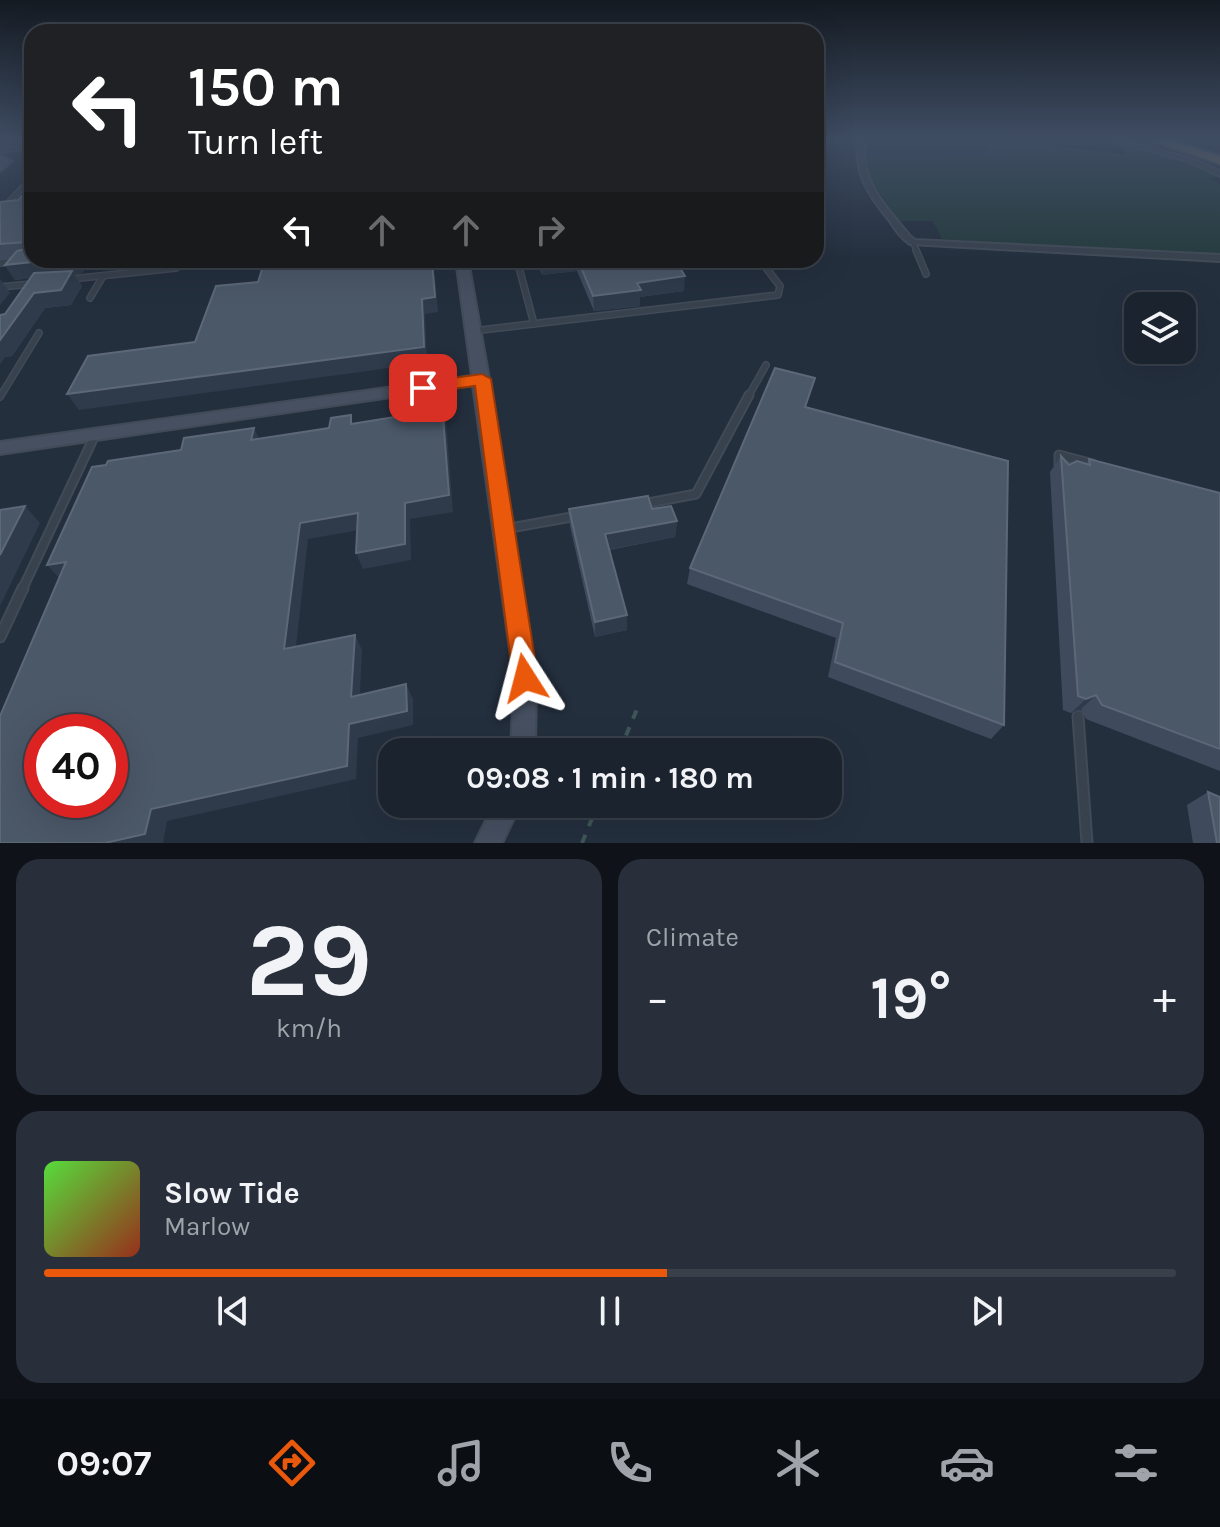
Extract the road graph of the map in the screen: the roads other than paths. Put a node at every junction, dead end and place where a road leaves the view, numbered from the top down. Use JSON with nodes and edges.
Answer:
{"nodes":[{"id":1,"x":865,"y":179,"type":"edge"},
{"id":2,"x":24,"y":186,"type":"edge"},
{"id":3,"x":20,"y":201,"type":"edge"},
{"id":4,"x":9,"y":202,"type":"junction"},
{"id":5,"x":0,"y":203,"type":"edge"},
{"id":6,"x":913,"y":242,"type":"junction"},
{"id":7,"x":1220,"y":258,"type":"edge"},
{"id":8,"x":21,"y":261,"type":"edge"},
{"id":9,"x":0,"y":263,"type":"edge"},
{"id":10,"x":176,"y":268,"type":"dead end"},
{"id":11,"x":463,"y":268,"type":"edge"},
{"id":12,"x":519,"y":268,"type":"edge"},
{"id":13,"x":766,"y":268,"type":"edge"},
{"id":14,"x":926,"y":274,"type":"dead end"},
{"id":15,"x":103,"y":276,"type":"junction"},
{"id":16,"x":59,"y":281,"type":"edge"},
{"id":17,"x":44,"y":282,"type":"edge"},
{"id":18,"x":0,"y":287,"type":"edge"},
{"id":19,"x":90,"y":298,"type":"dead end"},
{"id":20,"x":534,"y":324,"type":"junction"},
{"id":21,"x":473,"y":331,"type":"junction"},
{"id":22,"x":39,"y":333,"type":"dead end"},
{"id":23,"x":766,"y":365,"type":"dead end"},
{"id":24,"x":482,"y":379,"type":"junction"},
{"id":25,"x":0,"y":397,"type":"edge"},
{"id":26,"x":95,"y":435,"type":"junction"},
{"id":27,"x":0,"y":448,"type":"edge"},
{"id":28,"x":1103,"y":466,"type":"edge"},
{"id":29,"x":1060,"y":475,"type":"edge"},
{"id":30,"x":636,"y":505,"type":"edge"},
{"id":31,"x":591,"y":513,"type":"edge"},
{"id":32,"x":501,"y":529,"type":"junction"},
{"id":33,"x":0,"y":637,"type":"edge"},
{"id":34,"x":1078,"y":716,"type":"dead end"},
{"id":35,"x":523,"y":738,"type":"edge"},
{"id":36,"x":501,"y":818,"type":"edge"},
{"id":37,"x":488,"y":843,"type":"edge"},
{"id":38,"x":1087,"y":843,"type":"edge"}],
"edges":[{"from":1,"to":6,"type":"street"},
{"from":2,"to":4,"type":"lane"},
{"from":3,"to":4,"type":"lane"},
{"from":4,"to":5,"type":"lane"},
{"from":6,"to":7,"type":"street"},
{"from":6,"to":14,"type":"lane"},
{"from":8,"to":9,"type":"lane"},
{"from":10,"to":15,"type":"lane"},
{"from":11,"to":21,"type":"street"},
{"from":12,"to":20,"type":"lane"},
{"from":13,"to":20,"type":"lane"},
{"from":15,"to":16,"type":"lane"},
{"from":15,"to":19,"type":"lane"},
{"from":17,"to":18,"type":"lane"},
{"from":20,"to":21,"type":"lane"},
{"from":21,"to":24,"type":"street"},
{"from":22,"to":25,"type":"lane"},
{"from":23,"to":30,"type":"lane"},
{"from":24,"to":26,"type":"street"},
{"from":24,"to":32,"type":"street"},
{"from":26,"to":27,"type":"street"},
{"from":26,"to":33,"type":"lane"},
{"from":28,"to":29,"type":"lane"},
{"from":31,"to":32,"type":"lane"},
{"from":32,"to":35,"type":"street"},
{"from":34,"to":38,"type":"lane"},
{"from":36,"to":37,"type":"street"}]}
